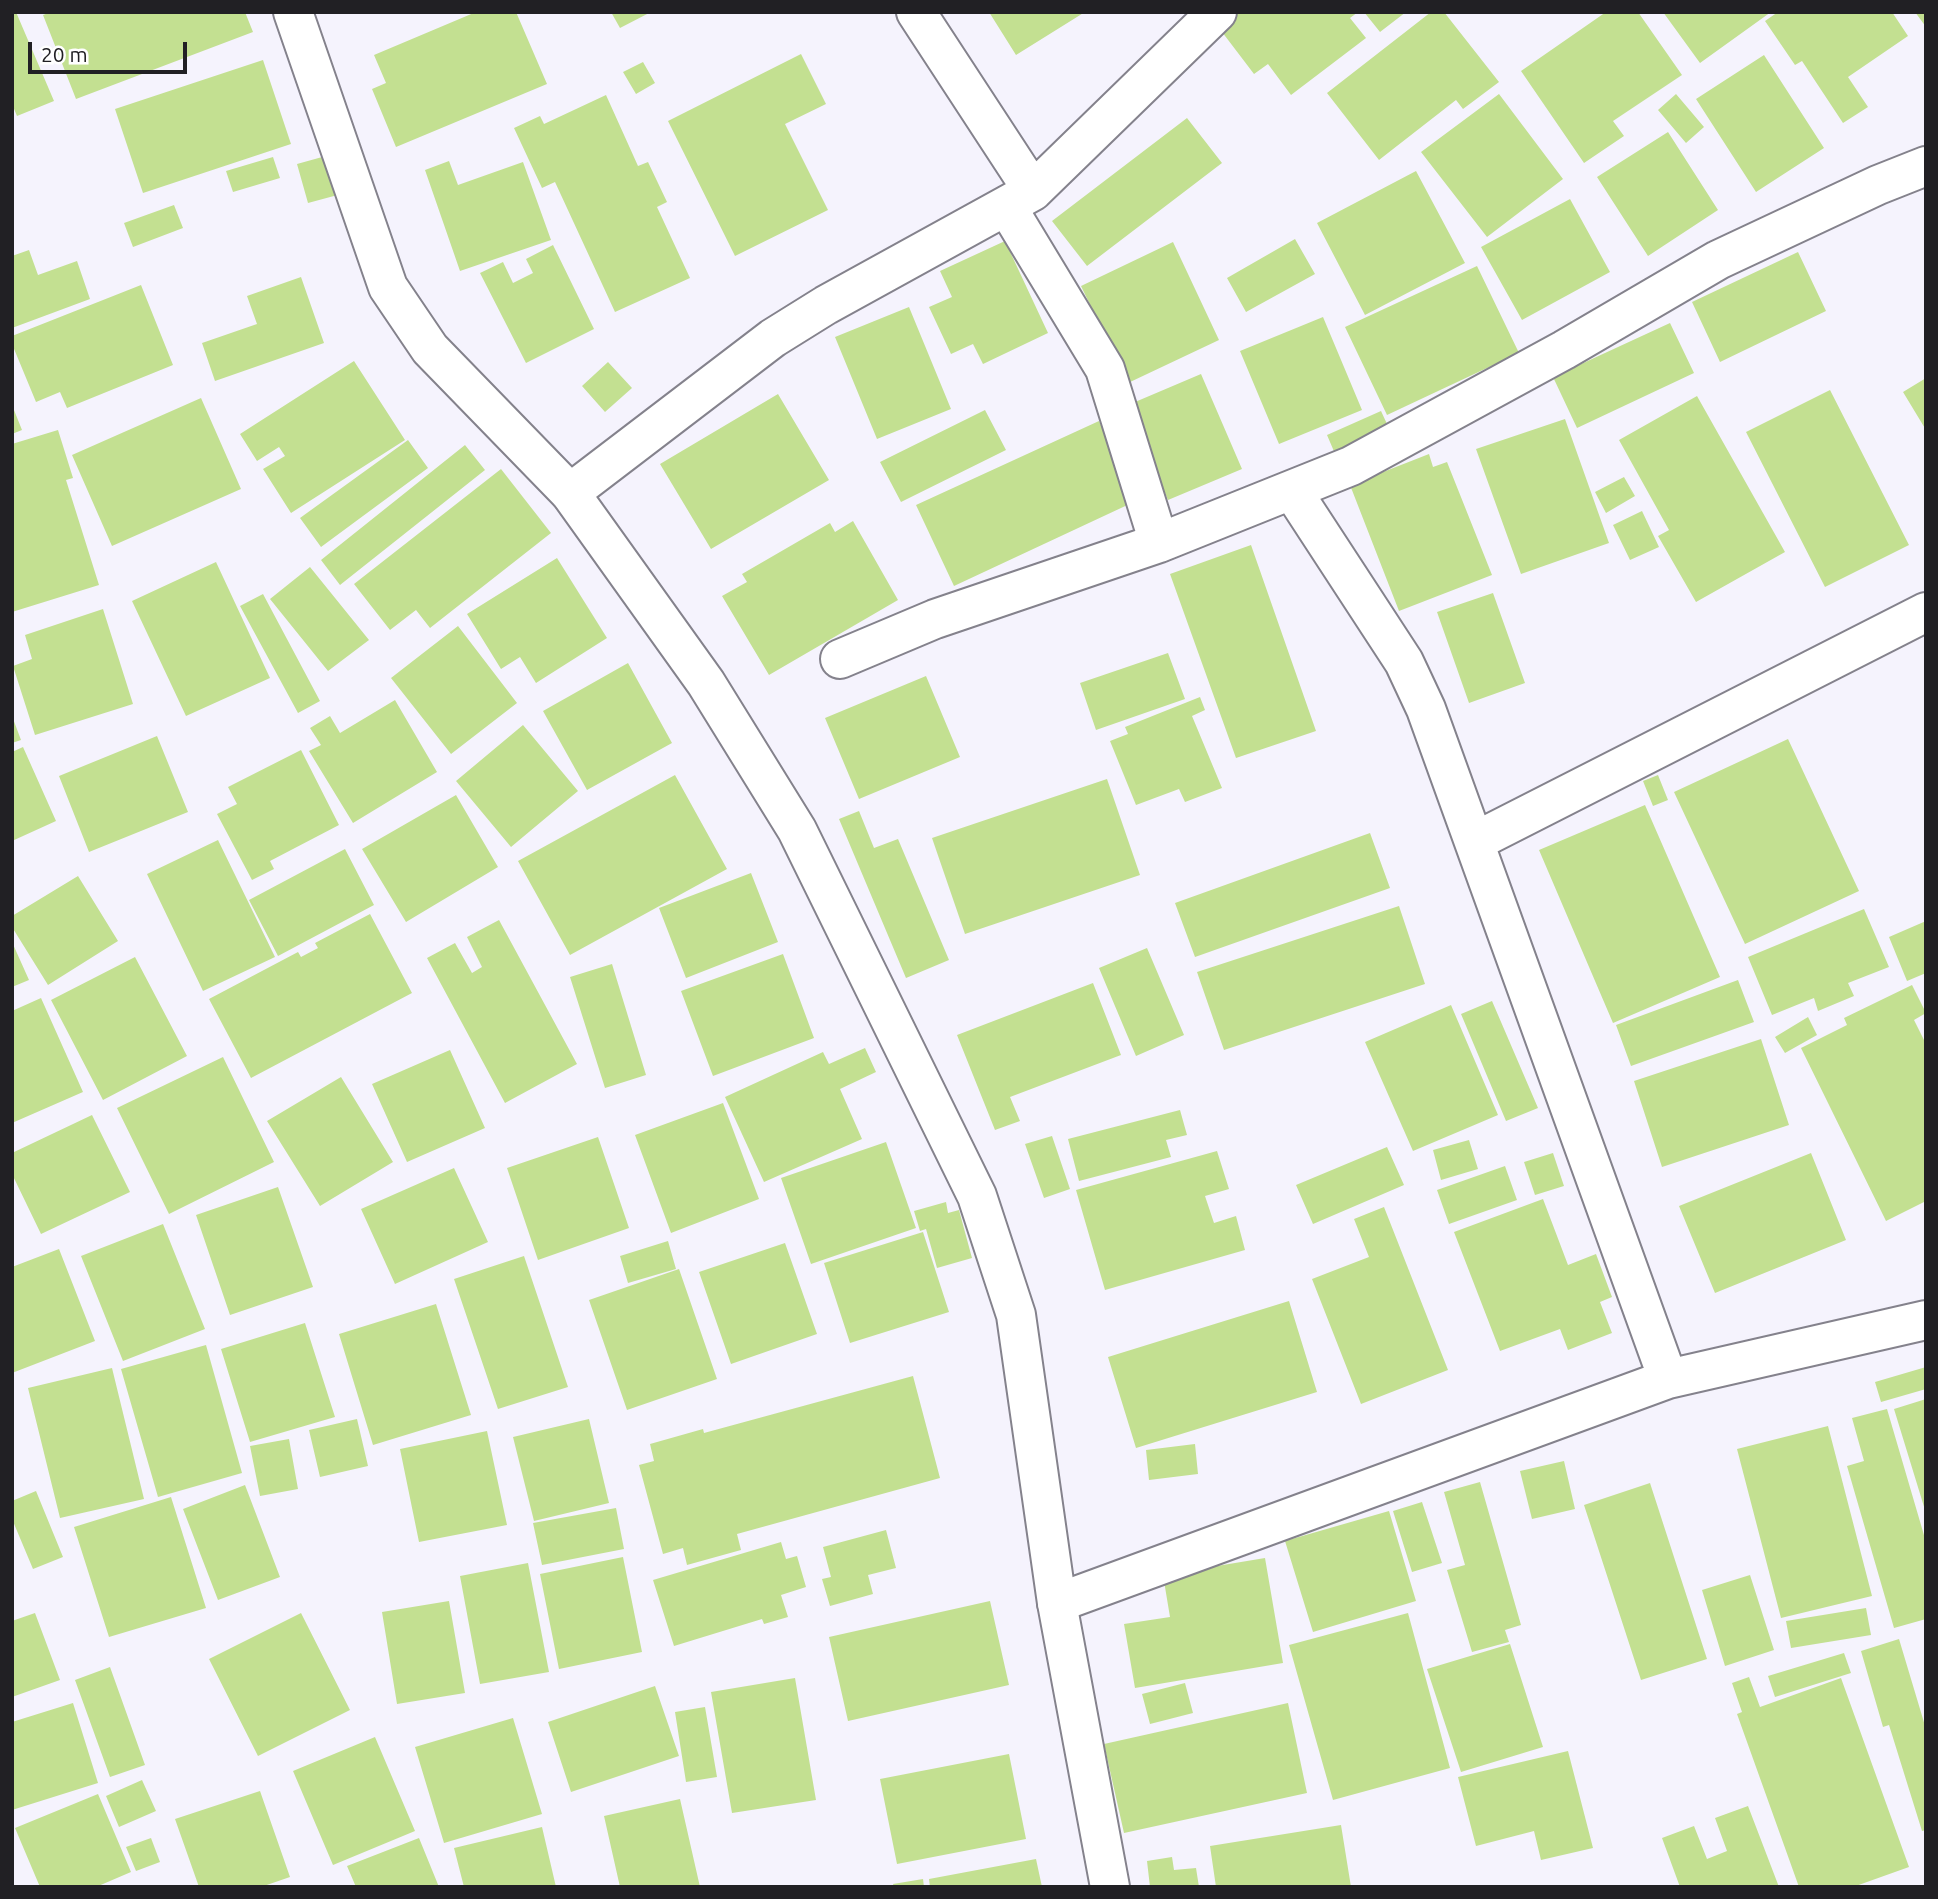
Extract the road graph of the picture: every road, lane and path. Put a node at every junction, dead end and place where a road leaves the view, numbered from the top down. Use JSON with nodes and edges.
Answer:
{"nodes":[{"id":1,"x":293,"y":12,"type":"edge"},
{"id":2,"x":916,"y":12,"type":"edge"},
{"id":3,"x":1217,"y":12,"type":"edge"},
{"id":4,"x":1926,"y":166,"type":"edge"},
{"id":5,"x":1020,"y":199,"type":"junction"},
{"id":6,"x":1293,"y":492,"type":"junction"},
{"id":7,"x":570,"y":493,"type":"junction"},
{"id":8,"x":1159,"y":543,"type":"junction"},
{"id":9,"x":1926,"y":612,"type":"edge"},
{"id":10,"x":839,"y":659,"type":"dead end"},
{"id":11,"x":1474,"y":842,"type":"junction"},
{"id":12,"x":1926,"y":1320,"type":"edge"},
{"id":13,"x":1668,"y":1379,"type":"junction"},
{"id":14,"x":1057,"y":1603,"type":"junction"},
{"id":15,"x":1110,"y":1887,"type":"edge"}],
"edges":[{"from":1,"to":7,"type":"street"},
{"from":2,"to":5,"type":"street"},
{"from":3,"to":5,"type":"street"},
{"from":4,"to":6,"type":"street"},
{"from":5,"to":7,"type":"street"},
{"from":5,"to":8,"type":"street"},
{"from":6,"to":8,"type":"street"},
{"from":6,"to":11,"type":"street"},
{"from":7,"to":14,"type":"street"},
{"from":8,"to":10,"type":"street"},
{"from":9,"to":11,"type":"street"},
{"from":11,"to":13,"type":"street"},
{"from":12,"to":13,"type":"street"},
{"from":13,"to":14,"type":"street"},
{"from":14,"to":15,"type":"street"}]}
